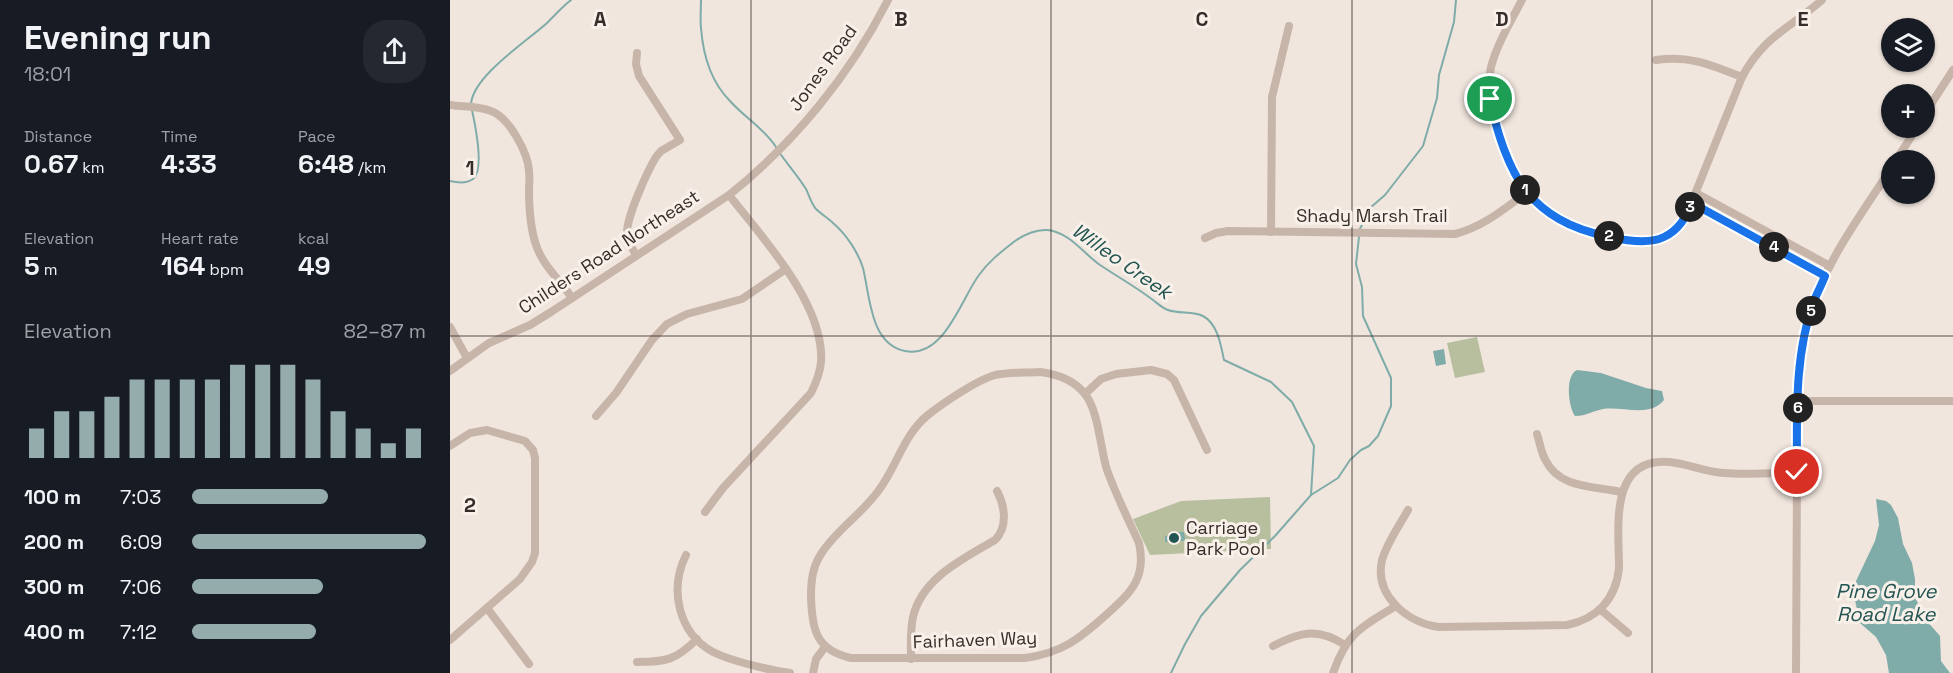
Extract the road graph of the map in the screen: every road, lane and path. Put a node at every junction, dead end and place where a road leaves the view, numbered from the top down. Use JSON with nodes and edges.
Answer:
{"nodes":[{"id":1,"x":888,"y":0,"type":"edge"},
{"id":2,"x":1522,"y":0,"type":"edge"},
{"id":3,"x":1822,"y":0,"type":"edge"},
{"id":4,"x":1288,"y":26,"type":"dead end"},
{"id":5,"x":638,"y":53,"type":"dead end"},
{"id":6,"x":1656,"y":60,"type":"dead end"},
{"id":7,"x":1953,"y":70,"type":"edge"},
{"id":8,"x":1742,"y":77,"type":"junction"},
{"id":9,"x":1935,"y":98,"type":"edge"},
{"id":10,"x":452,"y":105,"type":"edge"},
{"id":11,"x":779,"y":150,"type":"joint"},
{"id":12,"x":1881,"y":185,"type":"edge"},
{"id":13,"x":1527,"y":192,"type":"junction"},
{"id":14,"x":1696,"y":193,"type":"junction"},
{"id":15,"x":729,"y":195,"type":"junction"},
{"id":16,"x":1692,"y":203,"type":"junction"},
{"id":17,"x":1271,"y":232,"type":"junction"},
{"id":18,"x":1205,"y":238,"type":"dead end"},
{"id":19,"x":636,"y":255,"type":"junction"},
{"id":20,"x":1830,"y":266,"type":"junction"},
{"id":21,"x":786,"y":269,"type":"junction"},
{"id":22,"x":1825,"y":276,"type":"junction"},
{"id":23,"x":572,"y":298,"type":"junction"},
{"id":24,"x":450,"y":327,"type":"edge"},
{"id":25,"x":467,"y":358,"type":"junction"},
{"id":26,"x":450,"y":371,"type":"edge"},
{"id":27,"x":1085,"y":394,"type":"junction"},
{"id":28,"x":1799,"y":401,"type":"junction"},
{"id":29,"x":1953,"y":401,"type":"edge"},
{"id":30,"x":596,"y":416,"type":"dead end"},
{"id":31,"x":1538,"y":434,"type":"dead end"},
{"id":32,"x":450,"y":446,"type":"edge"},
{"id":33,"x":1207,"y":450,"type":"dead end"},
{"id":34,"x":1797,"y":472,"type":"junction"},
{"id":35,"x":997,"y":491,"type":"dead end"},
{"id":36,"x":1622,"y":492,"type":"junction"},
{"id":37,"x":1408,"y":510,"type":"dead end"},
{"id":38,"x":705,"y":512,"type":"dead end"},
{"id":39,"x":686,"y":555,"type":"dead end"},
{"id":40,"x":1396,"y":606,"type":"junction"},
{"id":41,"x":487,"y":608,"type":"junction"},
{"id":42,"x":1601,"y":610,"type":"junction"},
{"id":43,"x":1628,"y":633,"type":"dead end"},
{"id":44,"x":696,"y":639,"type":"junction"},
{"id":45,"x":450,"y":640,"type":"edge"},
{"id":46,"x":1345,"y":645,"type":"junction"},
{"id":47,"x":825,"y":646,"type":"junction"},
{"id":48,"x":1273,"y":646,"type":"dead end"},
{"id":49,"x":911,"y":659,"type":"junction"},
{"id":50,"x":637,"y":662,"type":"dead end"},
{"id":51,"x":529,"y":664,"type":"dead end"},
{"id":52,"x":790,"y":673,"type":"edge"},
{"id":53,"x":813,"y":673,"type":"edge"},
{"id":54,"x":1333,"y":673,"type":"edge"},
{"id":55,"x":1796,"y":673,"type":"edge"}],
"edges":[{"from":1,"to":11,"type":"street","name":"Jones Road"},
{"from":2,"to":13,"type":"street"},
{"from":3,"to":8,"type":"street"},
{"from":4,"to":17,"type":"street"},
{"from":5,"to":19,"type":"street"},
{"from":6,"to":8,"type":"street"},
{"from":7,"to":9,"type":"street"},
{"from":8,"to":14,"type":"street"},
{"from":10,"to":23,"type":"street"},
{"from":11,"to":15,"type":"street","name":"Childers Road Northeast"},
{"from":12,"to":20,"type":"street"},
{"from":13,"to":16,"type":"street"},
{"from":13,"to":17,"type":"street","name":"Shady Marsh Trail"},
{"from":14,"to":16,"type":"street"},
{"from":14,"to":20,"type":"street"},
{"from":15,"to":19,"type":"street","name":"Childers Road Northeast"},
{"from":15,"to":21,"type":"street"},
{"from":16,"to":22,"type":"street"},
{"from":17,"to":18,"type":"street","name":"Shady Marsh Trail"},
{"from":19,"to":23,"type":"street","name":"Childers Road Northeast"},
{"from":20,"to":22,"type":"street"},
{"from":21,"to":30,"type":"street"},
{"from":21,"to":38,"type":"street"},
{"from":22,"to":28,"type":"street"},
{"from":23,"to":25,"type":"street","name":"Childers Road Northeast"},
{"from":24,"to":25,"type":"street"},
{"from":25,"to":26,"type":"street","name":"Childers Road Northeast"},
{"from":27,"to":33,"type":"street"},
{"from":27,"to":47,"type":"street"},
{"from":27,"to":49,"type":"street","name":"Fairhaven Way"},
{"from":28,"to":29,"type":"street"},
{"from":28,"to":34,"type":"street"},
{"from":31,"to":36,"type":"street"},
{"from":32,"to":41,"type":"street"},
{"from":34,"to":36,"type":"street"},
{"from":34,"to":55,"type":"street"},
{"from":35,"to":49,"type":"street"},
{"from":36,"to":42,"type":"street"},
{"from":37,"to":40,"type":"street"},
{"from":39,"to":44,"type":"street"},
{"from":40,"to":42,"type":"street"},
{"from":40,"to":46,"type":"street"},
{"from":41,"to":45,"type":"street"},
{"from":41,"to":51,"type":"street"},
{"from":42,"to":43,"type":"street"},
{"from":44,"to":50,"type":"street"},
{"from":44,"to":52,"type":"street"},
{"from":46,"to":48,"type":"street"},
{"from":46,"to":54,"type":"street"},
{"from":47,"to":49,"type":"street","name":"Fairhaven Way"},
{"from":47,"to":53,"type":"street"}]}
